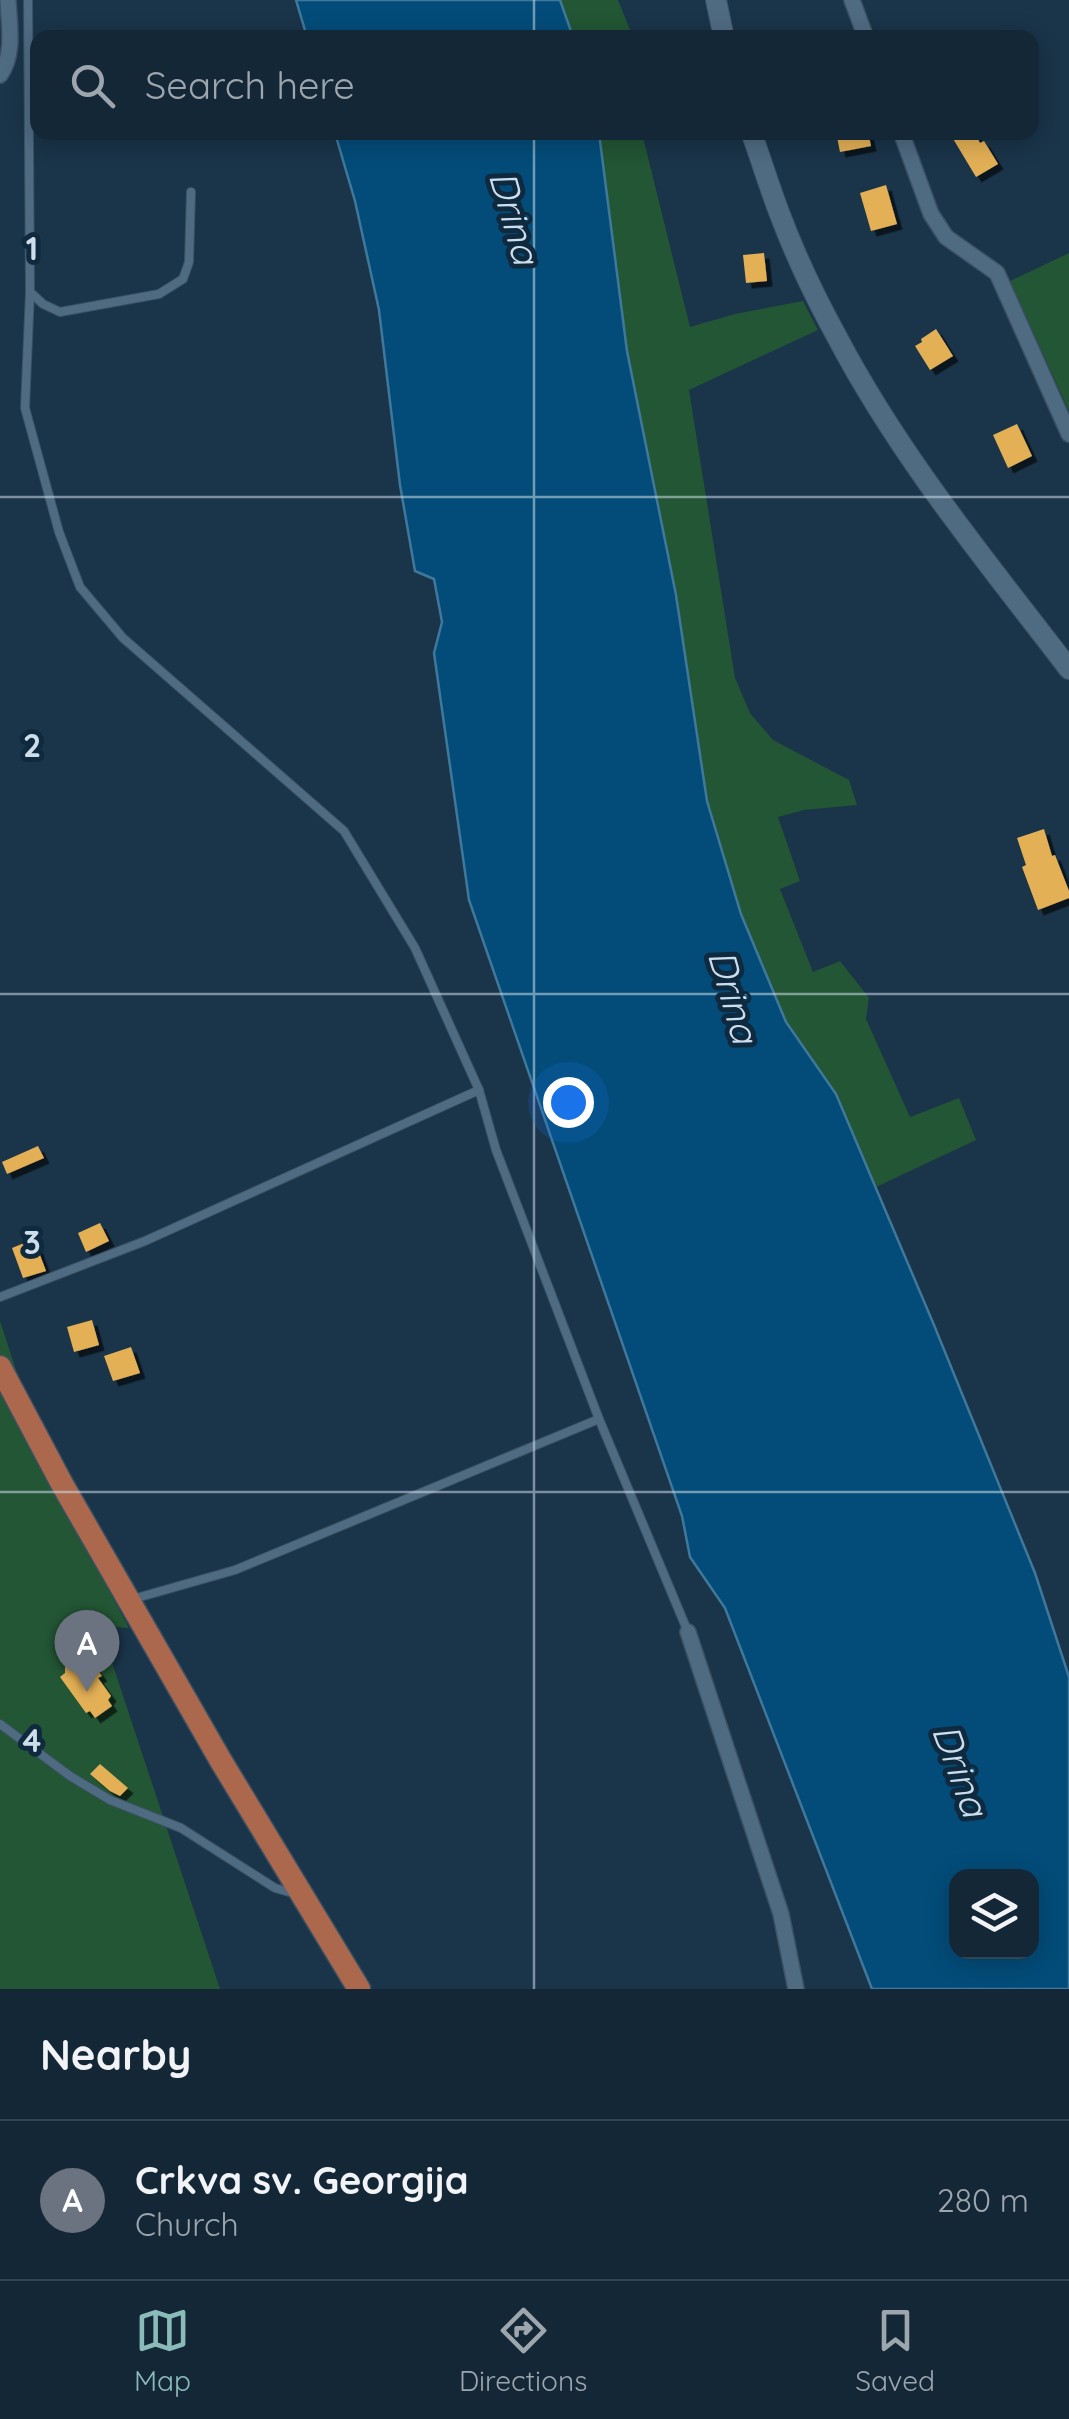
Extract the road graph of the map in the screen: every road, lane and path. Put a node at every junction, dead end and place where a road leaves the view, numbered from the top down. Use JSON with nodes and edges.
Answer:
{"nodes":[{"id":1,"x":8,"y":0,"type":"edge"},
{"id":2,"x":28,"y":0,"type":"edge"},
{"id":3,"x":716,"y":0,"type":"edge"},
{"id":4,"x":852,"y":0,"type":"edge"},
{"id":5,"x":722,"y":30,"type":"edge"},
{"id":6,"x":863,"y":30,"type":"edge"},
{"id":7,"x":0,"y":76,"type":"edge"},
{"id":8,"x":755,"y":140,"type":"edge"},
{"id":9,"x":904,"y":140,"type":"edge"},
{"id":10,"x":191,"y":192,"type":"dead end"},
{"id":11,"x":30,"y":292,"type":"junction"},
{"id":12,"x":1069,"y":434,"type":"edge"},
{"id":13,"x":1069,"y":668,"type":"edge"},
{"id":14,"x":479,"y":1090,"type":"junction"},
{"id":15,"x":0,"y":1297,"type":"edge"},
{"id":16,"x":0,"y":1367,"type":"edge"},
{"id":17,"x":599,"y":1419,"type":"junction"},
{"id":18,"x":129,"y":1600,"type":"junction"},
{"id":19,"x":688,"y":1632,"type":"joint"},
{"id":20,"x":0,"y":1724,"type":"edge"},
{"id":21,"x":297,"y":1888,"type":"junction"},
{"id":22,"x":355,"y":1984,"type":"edge"},
{"id":23,"x":796,"y":1989,"type":"edge"}],
"edges":[{"from":1,"to":7,"type":"street"},
{"from":2,"to":11,"type":"lane"},
{"from":3,"to":5,"type":"street"},
{"from":4,"to":6,"type":"street"},
{"from":8,"to":13,"type":"street"},
{"from":9,"to":12,"type":"street"},
{"from":10,"to":11,"type":"lane"},
{"from":11,"to":14,"type":"lane"},
{"from":14,"to":15,"type":"lane"},
{"from":14,"to":17,"type":"lane"},
{"from":16,"to":18,"type":"main road"},
{"from":17,"to":18,"type":"lane"},
{"from":17,"to":19,"type":"lane"},
{"from":18,"to":21,"type":"main road"},
{"from":19,"to":23,"type":"street"},
{"from":20,"to":21,"type":"lane"},
{"from":21,"to":22,"type":"main road"}]}
